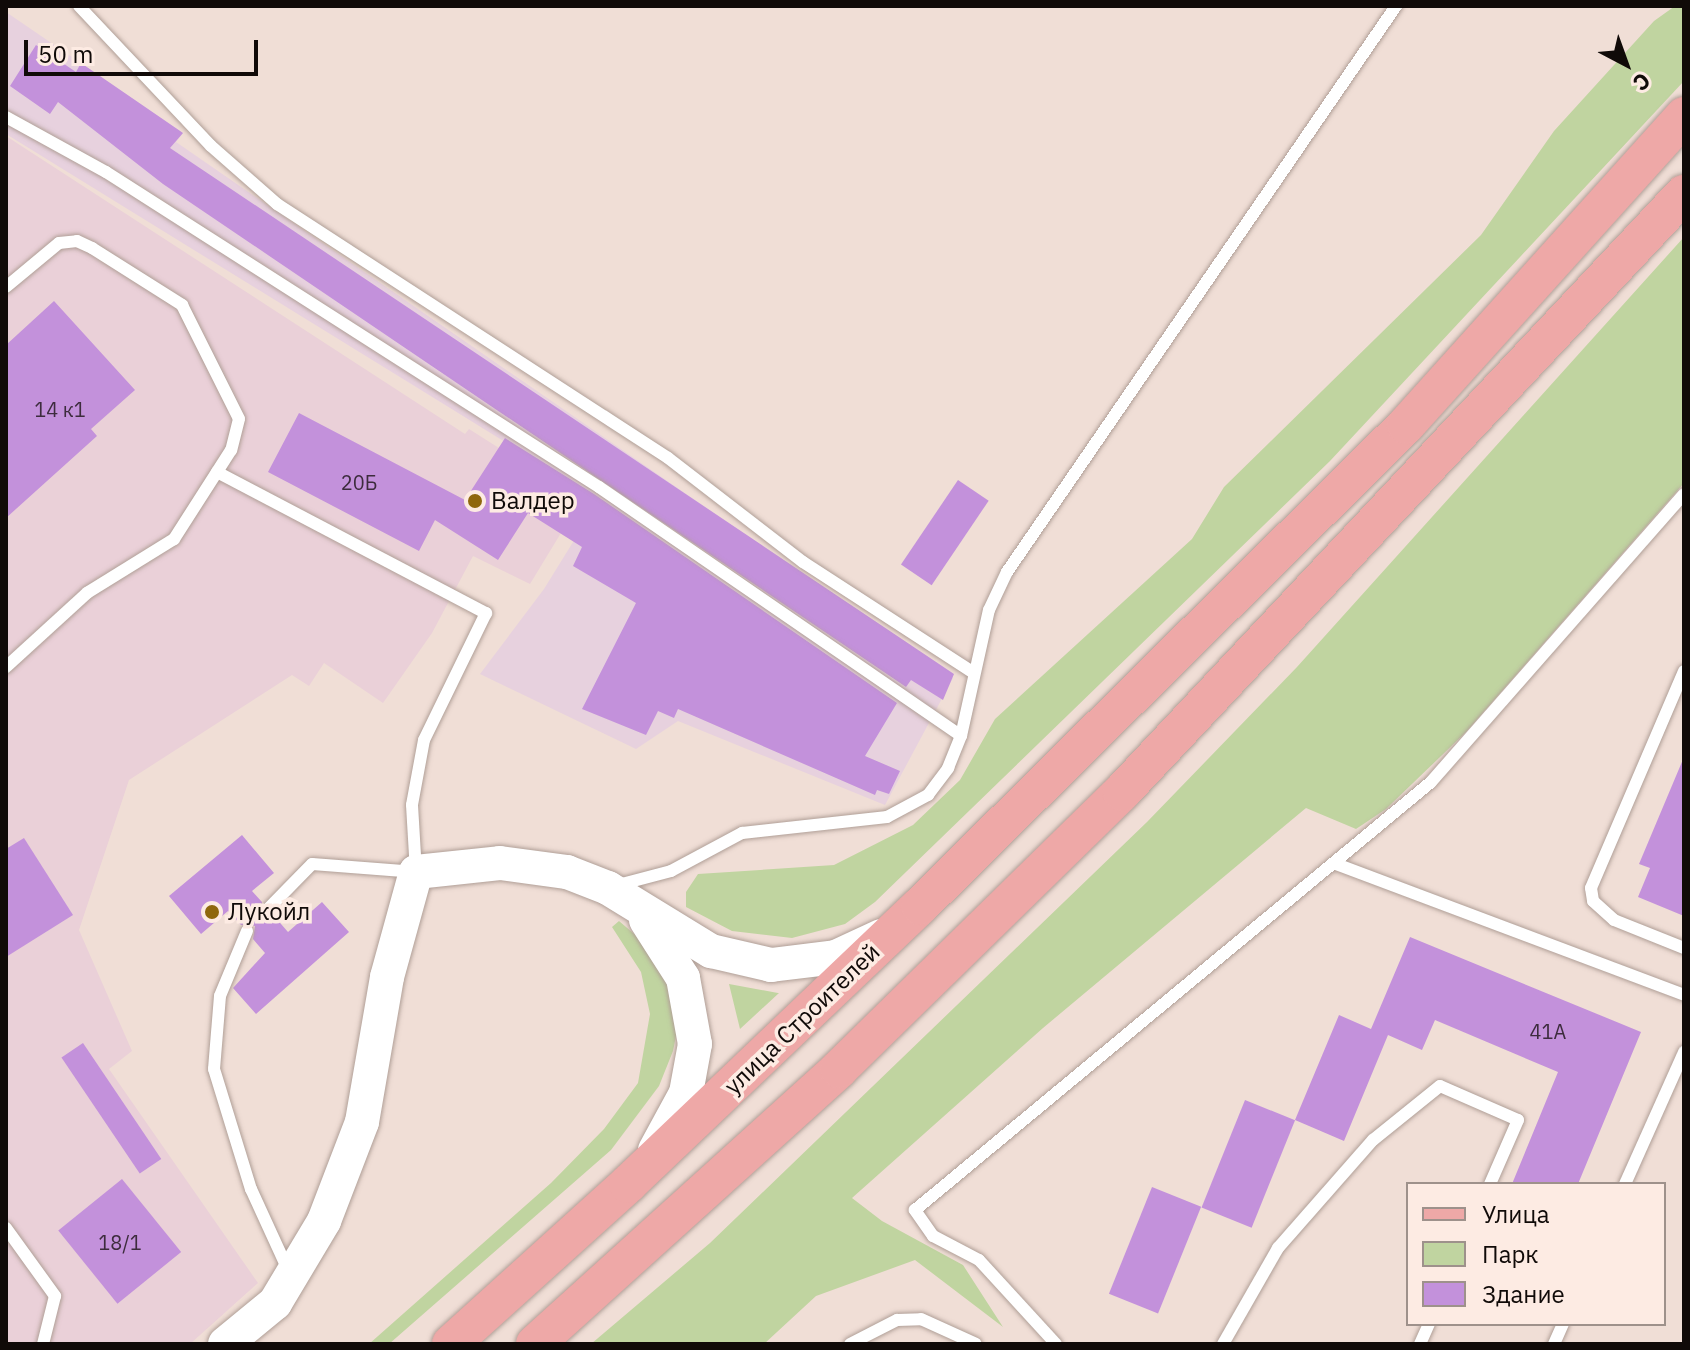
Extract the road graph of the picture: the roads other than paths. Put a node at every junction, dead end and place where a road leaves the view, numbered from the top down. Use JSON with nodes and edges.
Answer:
{"nodes":[{"id":1,"x":79,"y":6,"type":"edge"},
{"id":2,"x":1396,"y":6,"type":"edge"},
{"id":3,"x":1684,"y":116,"type":"edge"},
{"id":4,"x":6,"y":117,"type":"edge"},
{"id":5,"x":1684,"y":194,"type":"edge"},
{"id":6,"x":6,"y":287,"type":"edge"},
{"id":7,"x":217,"y":472,"type":"junction"},
{"id":8,"x":1684,"y":494,"type":"edge"},
{"id":9,"x":6,"y":667,"type":"edge"},
{"id":10,"x":1684,"y":671,"type":"edge"},
{"id":11,"x":974,"y":673,"type":"junction"},
{"id":12,"x":961,"y":736,"type":"junction"},
{"id":13,"x":1336,"y":864,"type":"junction"},
{"id":14,"x":416,"y":872,"type":"junction"},
{"id":15,"x":620,"y":896,"type":"junction"},
{"id":16,"x":920,"y":906,"type":"junction"},
{"id":17,"x":268,"y":909,"type":"dead end"},
{"id":18,"x":247,"y":931,"type":"dead end"},
{"id":19,"x":1684,"y":948,"type":"edge"},
{"id":20,"x":1684,"y":995,"type":"edge"},
{"id":21,"x":1684,"y":1052,"type":"edge"},
{"id":22,"x":1491,"y":1182,"type":"edge"},
{"id":23,"x":1626,"y":1182,"type":"edge"},
{"id":24,"x":628,"y":1184,"type":"junction"},
{"id":25,"x":6,"y":1228,"type":"edge"},
{"id":26,"x":291,"y":1277,"type":"junction"},
{"id":27,"x":43,"y":1344,"type":"edge"},
{"id":28,"x":225,"y":1344,"type":"edge"},
{"id":29,"x":451,"y":1344,"type":"edge"},
{"id":30,"x":535,"y":1344,"type":"edge"},
{"id":31,"x":850,"y":1344,"type":"edge"},
{"id":32,"x":976,"y":1344,"type":"edge"},
{"id":33,"x":1056,"y":1344,"type":"edge"},
{"id":34,"x":1223,"y":1344,"type":"edge"}],
"edges":[{"from":1,"to":11,"type":"lane"},
{"from":2,"to":11,"type":"lane"},
{"from":3,"to":16,"type":"main road","name":"улица Строителей"},
{"from":4,"to":12,"type":"lane"},
{"from":5,"to":30,"type":"main road"},
{"from":6,"to":7,"type":"lane"},
{"from":7,"to":9,"type":"lane"},
{"from":7,"to":14,"type":"lane"},
{"from":8,"to":13,"type":"lane"},
{"from":10,"to":19,"type":"lane"},
{"from":11,"to":12,"type":"lane"},
{"from":12,"to":15,"type":"lane"},
{"from":13,"to":20,"type":"lane"},
{"from":13,"to":33,"type":"lane"},
{"from":14,"to":15,"type":"street"},
{"from":14,"to":17,"type":"lane"},
{"from":14,"to":26,"type":"street"},
{"from":15,"to":16,"type":"street"},
{"from":15,"to":24,"type":"street"},
{"from":16,"to":24,"type":"main road","name":"улица Строителей"},
{"from":18,"to":26,"type":"lane"},
{"from":21,"to":23,"type":"lane"},
{"from":22,"to":34,"type":"lane"},
{"from":24,"to":29,"type":"main road","name":"улица Строителей"},
{"from":25,"to":27,"type":"lane"},
{"from":26,"to":28,"type":"street"},
{"from":31,"to":32,"type":"lane"}]}
